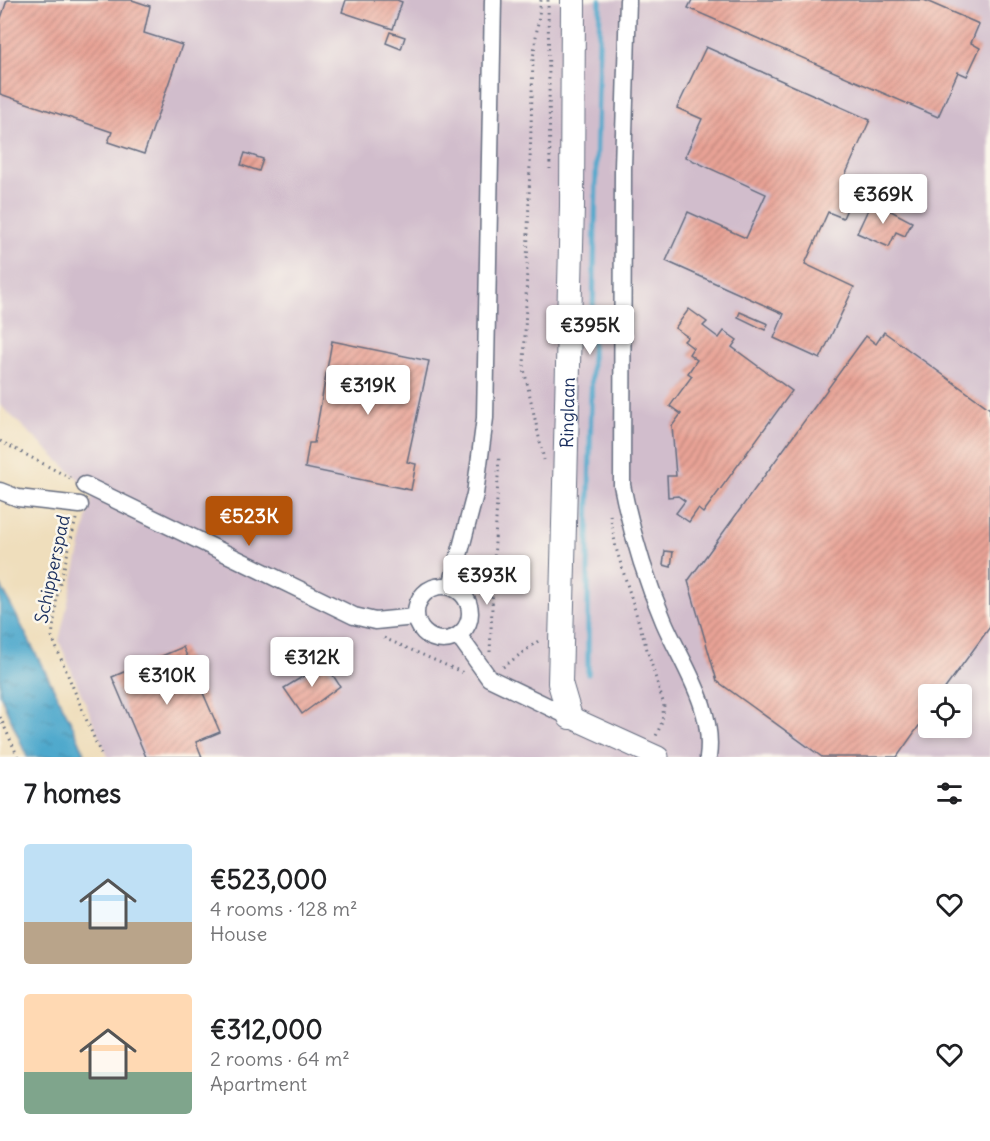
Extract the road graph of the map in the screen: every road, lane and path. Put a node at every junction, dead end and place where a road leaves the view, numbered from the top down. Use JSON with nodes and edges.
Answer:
{"nodes":[{"id":1,"x":493,"y":0,"type":"edge"},
{"id":2,"x":542,"y":0,"type":"edge"},
{"id":3,"x":573,"y":0,"type":"edge"},
{"id":4,"x":628,"y":0,"type":"edge"},
{"id":5,"x":0,"y":441,"type":"edge"},
{"id":6,"x":547,"y":471,"type":"dead end"},
{"id":7,"x":85,"y":485,"type":"joint"},
{"id":8,"x":0,"y":491,"type":"edge"},
{"id":9,"x":80,"y":505,"type":"joint"},
{"id":10,"x":452,"y":586,"type":"junction"},
{"id":11,"x":415,"y":618,"type":"junction"},
{"id":12,"x":459,"y":636,"type":"junction"},
{"id":13,"x":544,"y":637,"type":"dead end"},
{"id":14,"x":489,"y":678,"type":"junction"},
{"id":15,"x":0,"y":717,"type":"edge"},
{"id":16,"x":570,"y":717,"type":"junction"},
{"id":17,"x":18,"y":757,"type":"edge"},
{"id":18,"x":102,"y":757,"type":"edge"},
{"id":19,"x":658,"y":757,"type":"edge"},
{"id":20,"x":708,"y":757,"type":"edge"}],
"edges":[{"from":1,"to":10,"type":"street"},
{"from":2,"to":6,"type":"path"},
{"from":3,"to":16,"type":"main road","name":"Ringlaan"},
{"from":4,"to":20,"type":"street"},
{"from":5,"to":7,"type":"path"},
{"from":7,"to":11,"type":"street"},
{"from":8,"to":9,"type":"street"},
{"from":9,"to":18,"type":"path","name":"Schipperspad"},
{"from":10,"to":11,"type":"street"},
{"from":10,"to":12,"type":"street"},
{"from":11,"to":12,"type":"street"},
{"from":12,"to":14,"type":"street"},
{"from":13,"to":14,"type":"path"},
{"from":14,"to":16,"type":"street"},
{"from":15,"to":17,"type":"path"},
{"from":16,"to":19,"type":"street"}]}
